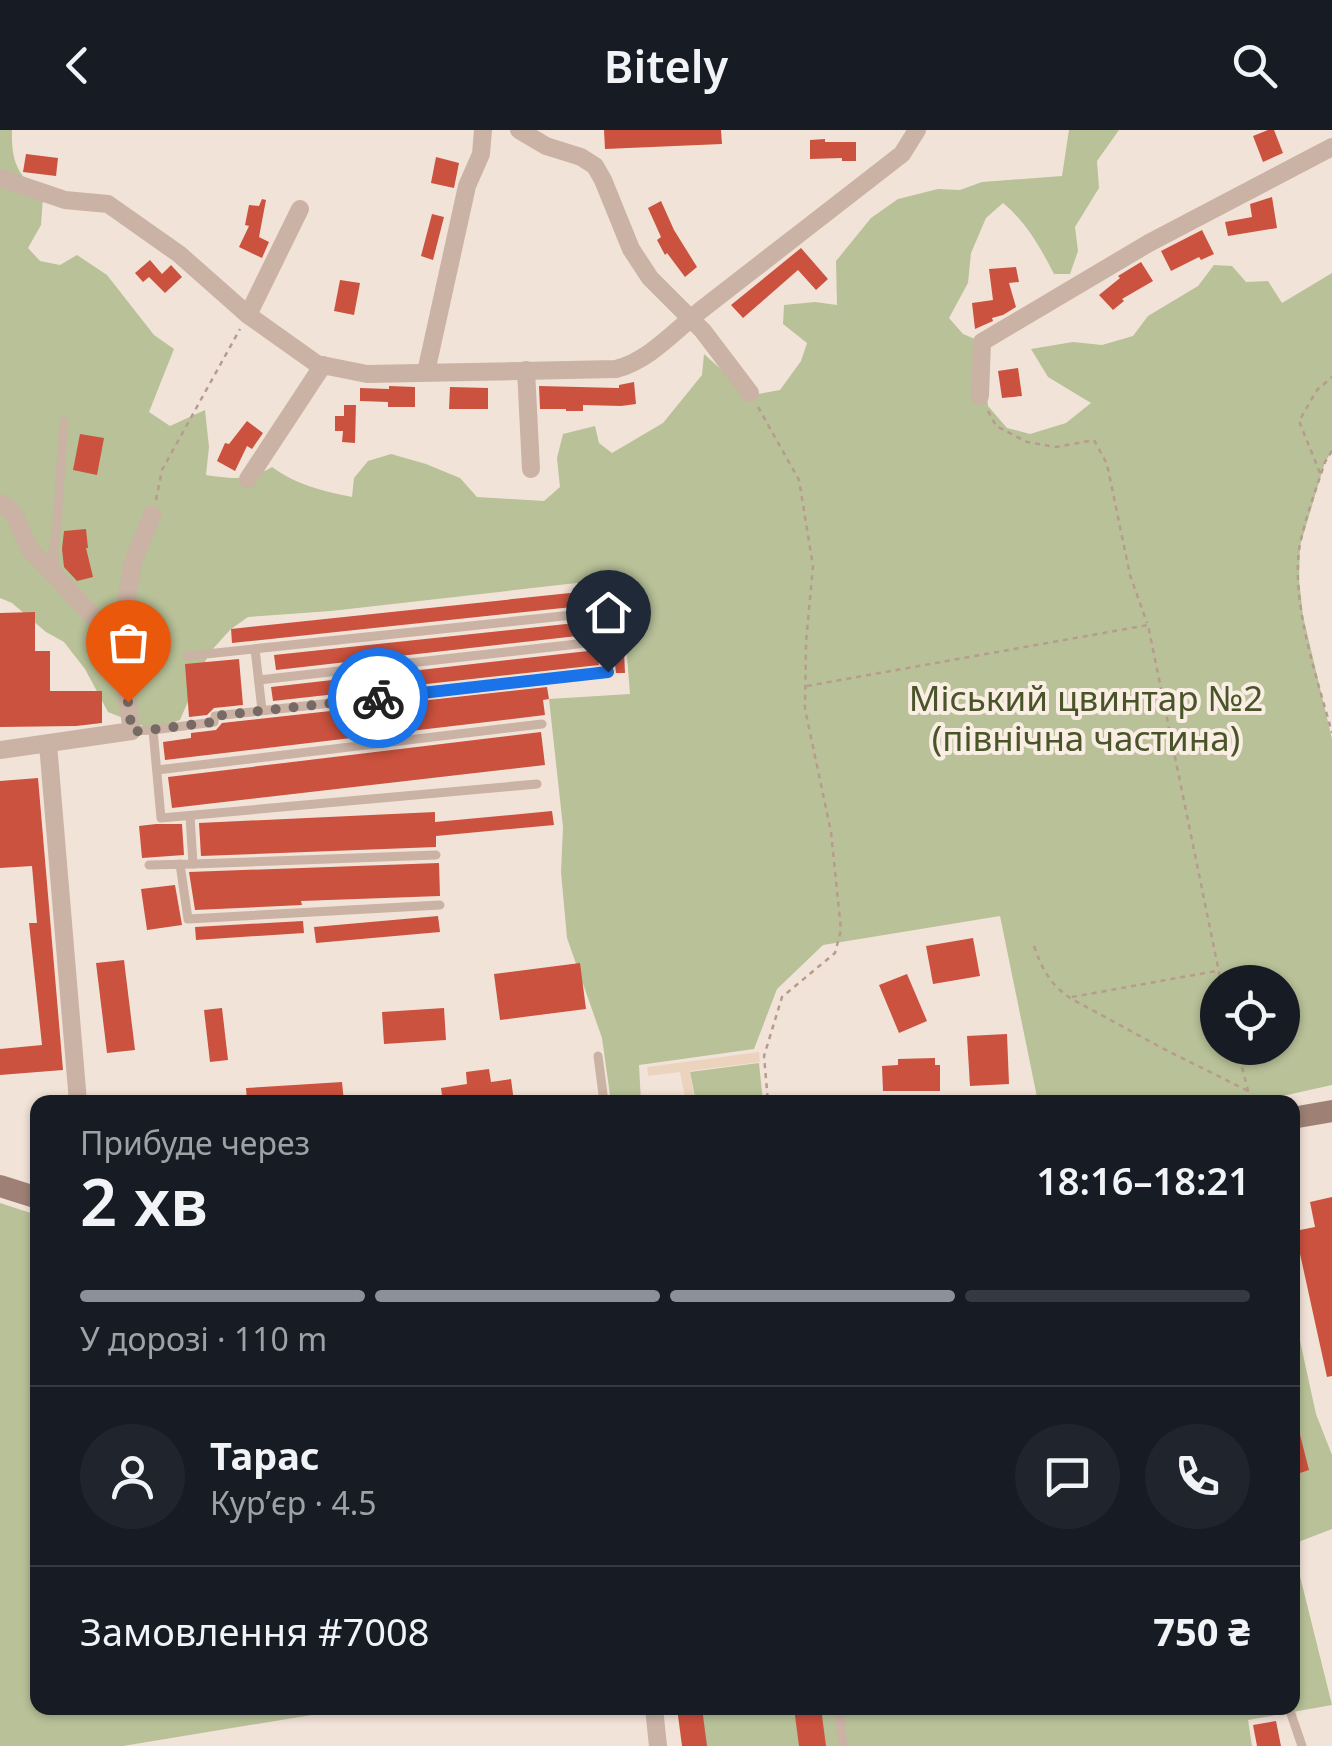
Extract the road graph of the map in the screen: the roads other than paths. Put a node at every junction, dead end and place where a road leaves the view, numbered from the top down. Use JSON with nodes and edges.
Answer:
{"nodes":[{"id":1,"x":483,"y":130,"type":"edge"},
{"id":2,"x":519,"y":130,"type":"edge"},
{"id":3,"x":917,"y":130,"type":"edge"},
{"id":4,"x":1332,"y":147,"type":"edge"},
{"id":5,"x":0,"y":178,"type":"edge"},
{"id":6,"x":300,"y":209,"type":"dead end"},
{"id":7,"x":248,"y":314,"type":"junction"},
{"id":8,"x":690,"y":318,"type":"junction"},
{"id":9,"x":323,"y":365,"type":"junction"},
{"id":10,"x":526,"y":370,"type":"junction"},
{"id":11,"x":426,"y":372,"type":"junction"},
{"id":12,"x":750,"y":393,"type":"road end"},
{"id":13,"x":980,"y":396,"type":"road end"},
{"id":14,"x":64,"y":420,"type":"dead end"},
{"id":15,"x":530,"y":469,"type":"dead end"},
{"id":16,"x":248,"y":479,"type":"dead end"},
{"id":17,"x":0,"y":503,"type":"edge"},
{"id":18,"x":152,"y":514,"type":"road end"},
{"id":19,"x":58,"y":580,"type":"junction"},
{"id":20,"x":604,"y":640,"type":"junction"},
{"id":21,"x":120,"y":644,"type":"junction"},
{"id":22,"x":255,"y":649,"type":"junction"},
{"id":23,"x":186,"y":656,"type":"dead end"},
{"id":24,"x":258,"y":680,"type":"junction"},
{"id":25,"x":262,"y":710,"type":"junction"},
{"id":26,"x":542,"y":724,"type":"dead end"},
{"id":27,"x":153,"y":730,"type":"junction"},
{"id":28,"x":132,"y":732,"type":"junction"},
{"id":29,"x":48,"y":744,"type":"junction"},
{"id":30,"x":0,"y":750,"type":"edge"},
{"id":31,"x":157,"y":770,"type":"junction"},
{"id":32,"x":536,"y":784,"type":"dead end"},
{"id":33,"x":190,"y":816,"type":"junction"},
{"id":34,"x":436,"y":855,"type":"dead end"},
{"id":35,"x":180,"y":864,"type":"junction"},
{"id":36,"x":193,"y":864,"type":"junction"},
{"id":37,"x":149,"y":865,"type":"dead end"},
{"id":38,"x":440,"y":905,"type":"dead end"},
{"id":39,"x":598,"y":1056,"type":"dead end"},
{"id":40,"x":77,"y":1095,"type":"edge"},
{"id":41,"x":603,"y":1095,"type":"edge"},
{"id":42,"x":1332,"y":1111,"type":"edge"},
{"id":43,"x":1300,"y":1117,"type":"edge"},
{"id":44,"x":0,"y":1186,"type":"edge"},
{"id":45,"x":30,"y":1195,"type":"edge"},
{"id":46,"x":655,"y":1715,"type":"edge"},
{"id":47,"x":840,"y":1715,"type":"edge"},
{"id":48,"x":1291,"y":1715,"type":"edge"},
{"id":49,"x":658,"y":1746,"type":"edge"},
{"id":50,"x":844,"y":1746,"type":"edge"},
{"id":51,"x":1302,"y":1746,"type":"edge"}],
"edges":[{"from":1,"to":11,"type":"street"},
{"from":2,"to":8,"type":"street"},
{"from":3,"to":8,"type":"street"},
{"from":4,"to":13,"type":"street"},
{"from":5,"to":7,"type":"street"},
{"from":6,"to":7,"type":"street"},
{"from":7,"to":9,"type":"street"},
{"from":8,"to":10,"type":"street"},
{"from":8,"to":12,"type":"street"},
{"from":9,"to":11,"type":"street"},
{"from":9,"to":16,"type":"street"},
{"from":10,"to":11,"type":"street"},
{"from":10,"to":15,"type":"street"},
{"from":14,"to":19,"type":"lane"},
{"from":17,"to":19,"type":"street"},
{"from":18,"to":21,"type":"street"},
{"from":19,"to":21,"type":"street"},
{"from":20,"to":22,"type":"lane"},
{"from":20,"to":24,"type":"lane"},
{"from":20,"to":25,"type":"lane"},
{"from":21,"to":28,"type":"street"},
{"from":22,"to":23,"type":"lane"},
{"from":22,"to":24,"type":"lane"},
{"from":24,"to":25,"type":"lane"},
{"from":25,"to":27,"type":"lane"},
{"from":26,"to":31,"type":"lane"},
{"from":27,"to":28,"type":"lane"},
{"from":27,"to":31,"type":"lane"},
{"from":28,"to":29,"type":"street"},
{"from":29,"to":30,"type":"street"},
{"from":29,"to":40,"type":"street"},
{"from":31,"to":33,"type":"lane"},
{"from":32,"to":33,"type":"lane"},
{"from":33,"to":36,"type":"lane"},
{"from":34,"to":36,"type":"lane"},
{"from":35,"to":36,"type":"lane"},
{"from":35,"to":37,"type":"lane"},
{"from":35,"to":38,"type":"lane"},
{"from":39,"to":41,"type":"lane"},
{"from":42,"to":43,"type":"street"},
{"from":44,"to":45,"type":"street"},
{"from":46,"to":49,"type":"street"},
{"from":47,"to":50,"type":"lane"},
{"from":48,"to":51,"type":"lane"}]}
